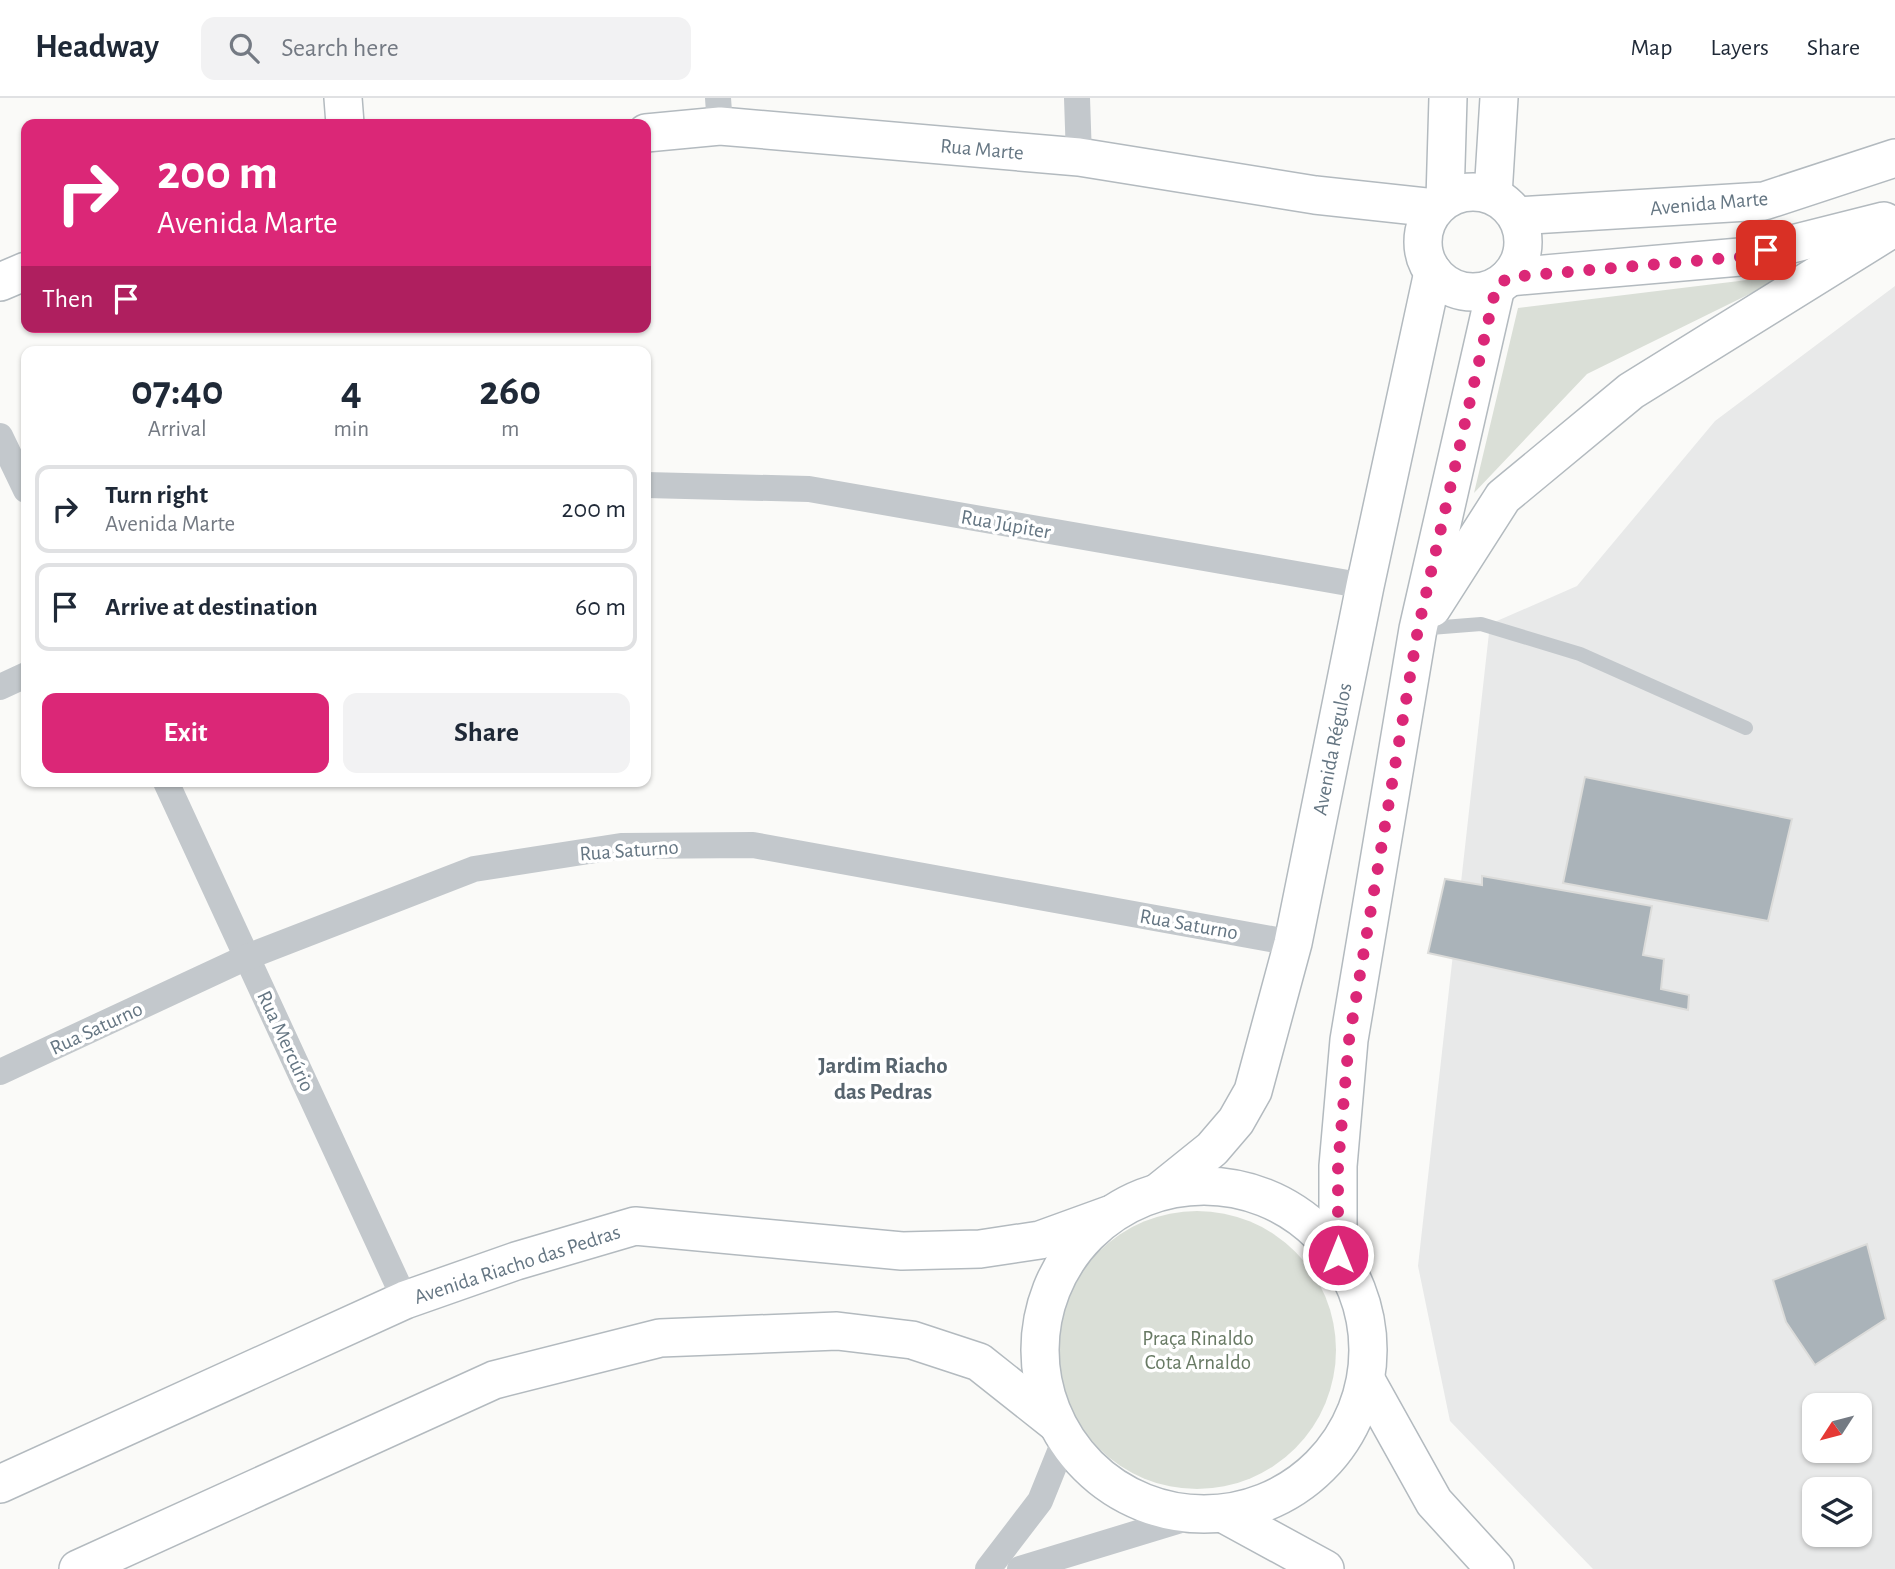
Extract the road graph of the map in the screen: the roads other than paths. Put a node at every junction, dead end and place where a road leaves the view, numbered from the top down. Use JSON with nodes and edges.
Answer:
{"nodes":[{"id":1,"x":343,"y":98,"type":"edge"},
{"id":2,"x":1077,"y":98,"type":"edge"},
{"id":3,"x":1448,"y":98,"type":"edge"},
{"id":4,"x":1499,"y":98,"type":"edge"},
{"id":5,"x":719,"y":112,"type":"edge"},
{"id":6,"x":345,"y":119,"type":"edge"},
{"id":7,"x":651,"y":132,"type":"edge"},
{"id":8,"x":1079,"y":157,"type":"junction"},
{"id":9,"x":1895,"y":158,"type":"edge"},
{"id":10,"x":1505,"y":206,"type":"junction"},
{"id":11,"x":1895,"y":219,"type":"edge"},
{"id":12,"x":1895,"y":227,"type":"edge"},
{"id":13,"x":1434,"y":230,"type":"junction"},
{"id":14,"x":21,"y":273,"type":"edge"},
{"id":15,"x":0,"y":282,"type":"edge"},
{"id":16,"x":1503,"y":282,"type":"junction"},
{"id":17,"x":0,"y":436,"type":"edge"},
{"id":18,"x":21,"y":479,"type":"edge"},
{"id":19,"x":651,"y":485,"type":"edge"},
{"id":20,"x":1364,"y":586,"type":"junction"},
{"id":21,"x":1418,"y":629,"type":"junction"},
{"id":22,"x":21,"y":677,"type":"edge"},
{"id":23,"x":0,"y":687,"type":"edge"},
{"id":24,"x":1746,"y":728,"type":"dead end"},
{"id":25,"x":168,"y":787,"type":"edge"},
{"id":26,"x":1293,"y":943,"type":"junction"},
{"id":27,"x":247,"y":957,"type":"junction"},
{"id":28,"x":0,"y":1072,"type":"edge"},
{"id":29,"x":1161,"y":1190,"type":"junction"},
{"id":30,"x":1109,"y":1215,"type":"junction"},
{"id":31,"x":1338,"y":1255,"type":"junction"},
{"id":32,"x":405,"y":1300,"type":"junction"},
{"id":33,"x":1366,"y":1380,"type":"junction"},
{"id":34,"x":1061,"y":1431,"type":"junction"},
{"id":35,"x":0,"y":1484,"type":"edge"},
{"id":36,"x":1210,"y":1515,"type":"junction"},
{"id":37,"x":78,"y":1569,"type":"edge"},
{"id":38,"x":988,"y":1569,"type":"edge"},
{"id":39,"x":1020,"y":1569,"type":"edge"},
{"id":40,"x":1325,"y":1569,"type":"edge"},
{"id":41,"x":1495,"y":1569,"type":"edge"}],
"edges":[{"from":1,"to":6,"type":"street"},
{"from":2,"to":8,"type":"street"},
{"from":3,"to":13,"type":"street","name":"Avenida Régulos"},
{"from":4,"to":10,"type":"street"},
{"from":5,"to":7,"type":"street","name":"Rua Marte"},
{"from":5,"to":8,"type":"street","name":"Rua Marte"},
{"from":8,"to":13,"type":"street","name":"Rua Marte"},
{"from":9,"to":10,"type":"street","name":"Avenida Marte"},
{"from":10,"to":13,"type":"street"},
{"from":10,"to":16,"type":"street"},
{"from":11,"to":16,"type":"street"},
{"from":12,"to":21,"type":"street"},
{"from":13,"to":16,"type":"street"},
{"from":13,"to":20,"type":"street","name":"Avenida Régulos"},
{"from":14,"to":15,"type":"street"},
{"from":16,"to":21,"type":"street"},
{"from":17,"to":18,"type":"street"},
{"from":19,"to":20,"type":"street","name":"Rua Júpiter"},
{"from":20,"to":26,"type":"street","name":"Avenida Régulos"},
{"from":21,"to":24,"type":"lane"},
{"from":21,"to":31,"type":"street"},
{"from":22,"to":23,"type":"street"},
{"from":25,"to":27,"type":"street","name":"Rua Mercúrio"},
{"from":26,"to":27,"type":"street","name":"Rua Saturno"},
{"from":26,"to":29,"type":"street","name":"Avenida Régulos"},
{"from":27,"to":28,"type":"street","name":"Rua Saturno"},
{"from":27,"to":32,"type":"street","name":"Rua Mercúrio"},
{"from":29,"to":30,"type":"street"},
{"from":29,"to":31,"type":"street"},
{"from":30,"to":32,"type":"street","name":"Avenida Riacho das Pedras"},
{"from":30,"to":34,"type":"street"},
{"from":31,"to":33,"type":"street"},
{"from":32,"to":35,"type":"street","name":"Avenida Riacho das Pedras"},
{"from":33,"to":36,"type":"street"},
{"from":33,"to":41,"type":"street"},
{"from":34,"to":36,"type":"street"},
{"from":34,"to":37,"type":"street"},
{"from":34,"to":38,"type":"street"},
{"from":36,"to":39,"type":"street"},
{"from":36,"to":40,"type":"street"}]}
